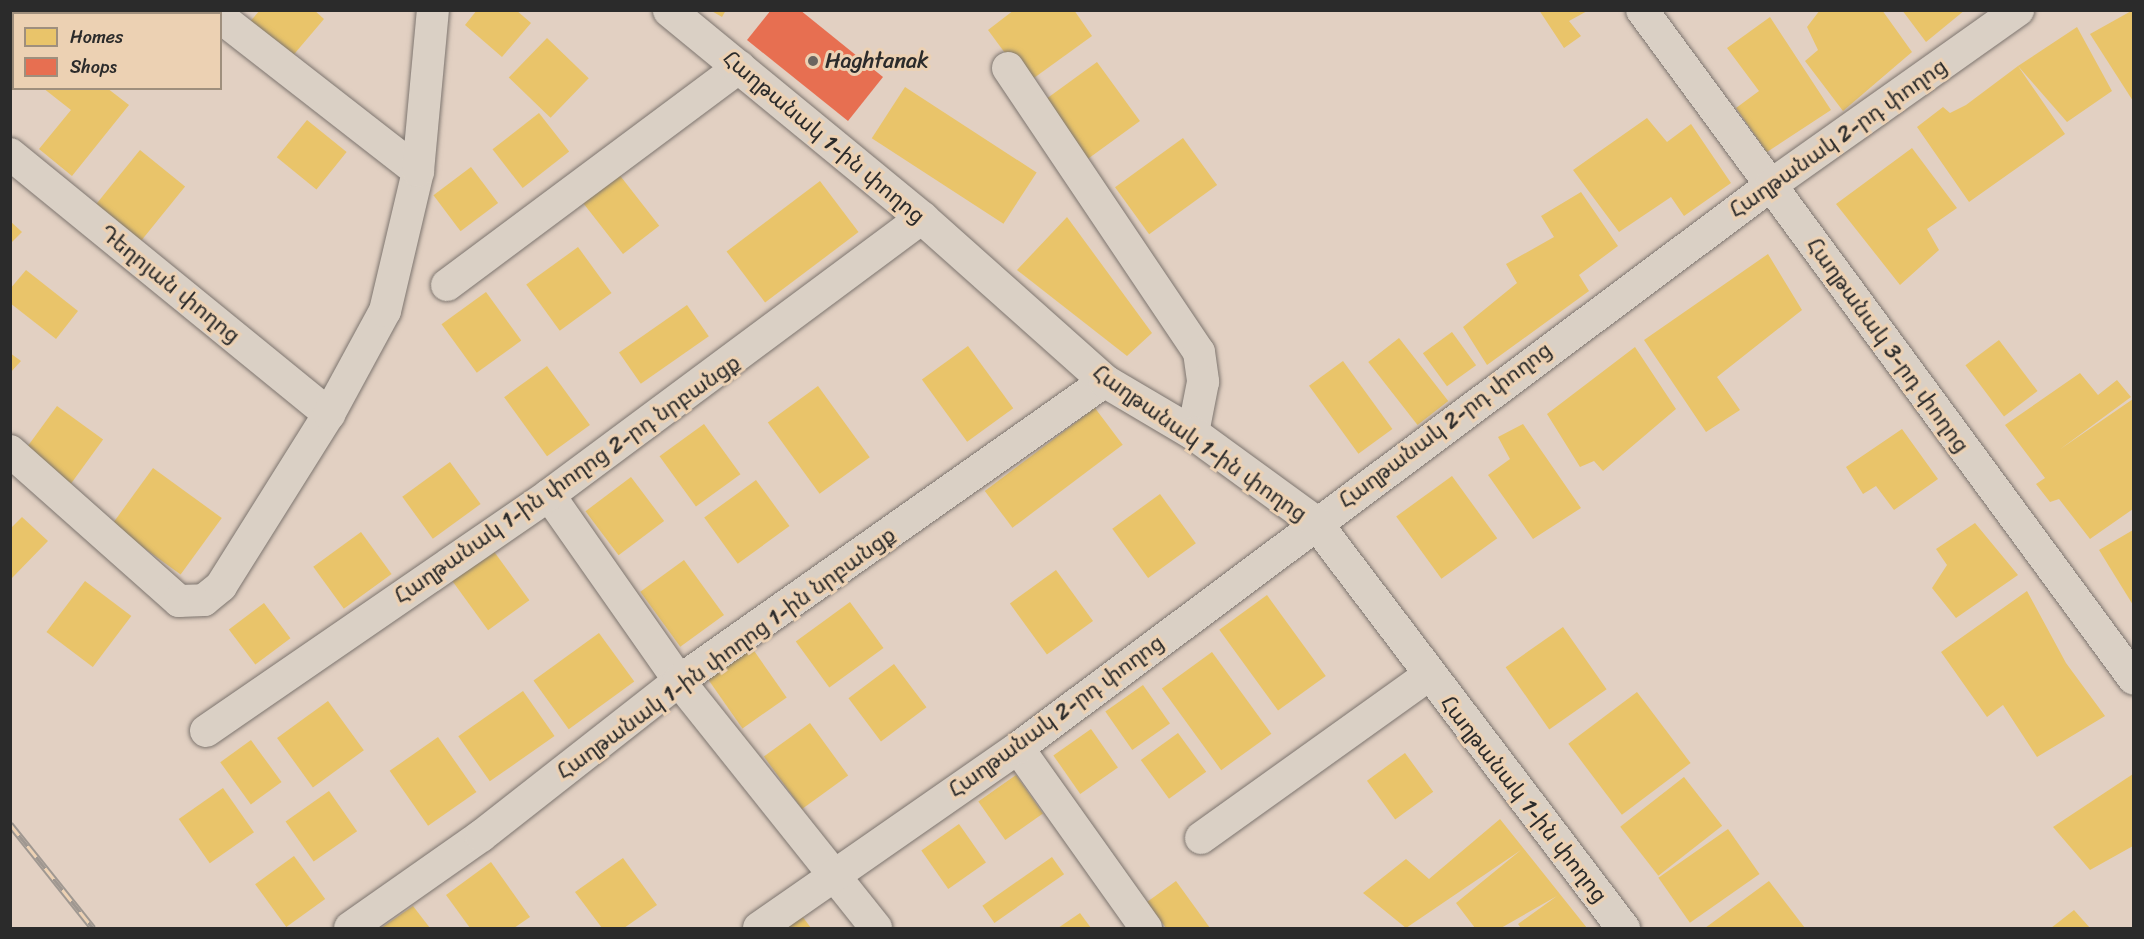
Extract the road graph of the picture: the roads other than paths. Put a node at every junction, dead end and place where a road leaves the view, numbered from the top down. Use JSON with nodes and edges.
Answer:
{"nodes":[{"id":1,"x":433,"y":10,"type":"edge"},
{"id":2,"x":669,"y":10,"type":"edge"},
{"id":3,"x":1642,"y":10,"type":"edge"},
{"id":4,"x":2018,"y":10,"type":"edge"},
{"id":5,"x":222,"y":19,"type":"edge"},
{"id":6,"x":740,"y":67,"type":"junction"},
{"id":7,"x":1008,"y":68,"type":"dead end"},
{"id":8,"x":10,"y":154,"type":"edge"},
{"id":9,"x":418,"y":171,"type":"junction"},
{"id":10,"x":1771,"y":185,"type":"junction"},
{"id":11,"x":922,"y":218,"type":"junction"},
{"id":12,"x":447,"y":285,"type":"dead end"},
{"id":13,"x":1105,"y":381,"type":"junction"},
{"id":14,"x":330,"y":414,"type":"junction"},
{"id":15,"x":1193,"y":433,"type":"junction"},
{"id":16,"x":10,"y":451,"type":"edge"},
{"id":17,"x":549,"y":495,"type":"junction"},
{"id":18,"x":1315,"y":522,"type":"junction"},
{"id":19,"x":1429,"y":675,"type":"junction"},
{"id":20,"x":2133,"y":679,"type":"edge"},
{"id":21,"x":679,"y":681,"type":"junction"},
{"id":22,"x":206,"y":731,"type":"dead end"},
{"id":23,"x":1018,"y":748,"type":"junction"},
{"id":24,"x":1201,"y":838,"type":"dead end"},
{"id":25,"x":835,"y":870,"type":"junction"},
{"id":26,"x":350,"y":928,"type":"edge"},
{"id":27,"x":759,"y":928,"type":"edge"},
{"id":28,"x":876,"y":928,"type":"edge"},
{"id":29,"x":1146,"y":928,"type":"edge"},
{"id":30,"x":1623,"y":928,"type":"edge"}],
"edges":[{"from":1,"to":9,"type":"street"},
{"from":2,"to":6,"type":"main road","name":"Հաղթանակ 1-ին փողոց"},
{"from":3,"to":10,"type":"street","name":"Հաղթանակ 3-րդ փողոց"},
{"from":4,"to":10,"type":"street","name":"Հաղթանակ 2-րդ փողոց"},
{"from":5,"to":9,"type":"street"},
{"from":6,"to":11,"type":"main road","name":"Հաղթանակ 1-ին փողոց"},
{"from":6,"to":12,"type":"street"},
{"from":7,"to":15,"type":"street"},
{"from":8,"to":14,"type":"street","name":"Դեղոյան փողոց"},
{"from":9,"to":14,"type":"street"},
{"from":10,"to":18,"type":"street","name":"Հաղթանակ 2-րդ փողոց"},
{"from":10,"to":20,"type":"street","name":"Հաղթանակ 3-րդ փողոց"},
{"from":11,"to":13,"type":"main road","name":"Հաղթանակ 1-ին փողոց"},
{"from":11,"to":17,"type":"street","name":"Հաղթանակ 1-ին փողոց 2-րդ նրբանցք"},
{"from":13,"to":15,"type":"main road","name":"Հաղթանակ 1-ին փողոց"},
{"from":13,"to":21,"type":"street","name":"Հաղթանակ 1-ին փողոց 1-ին նրբանցք"},
{"from":14,"to":16,"type":"street"},
{"from":15,"to":18,"type":"main road","name":"Հաղթանակ 1-ին փողոց"},
{"from":17,"to":21,"type":"street"},
{"from":17,"to":22,"type":"street","name":"Հաղթանակ 1-ին փողոց 2-րդ նրբանցք"},
{"from":18,"to":19,"type":"main road","name":"Հաղթանակ 1-ին փողոց"},
{"from":18,"to":23,"type":"street","name":"Հաղթանակ 2-րդ փողոց"},
{"from":19,"to":24,"type":"street"},
{"from":19,"to":30,"type":"main road","name":"Հաղթանակ 1-ին փողոց"},
{"from":21,"to":25,"type":"street"},
{"from":21,"to":26,"type":"street","name":"Հաղթանակ 1-ին փողոց 1-ին նրբանցք"},
{"from":23,"to":25,"type":"street","name":"Հաղթանակ 2-րդ փողոց"},
{"from":23,"to":29,"type":"street"},
{"from":25,"to":27,"type":"street","name":"Հաղթանակ 2-րդ փողոց"},
{"from":25,"to":28,"type":"street"}]}
